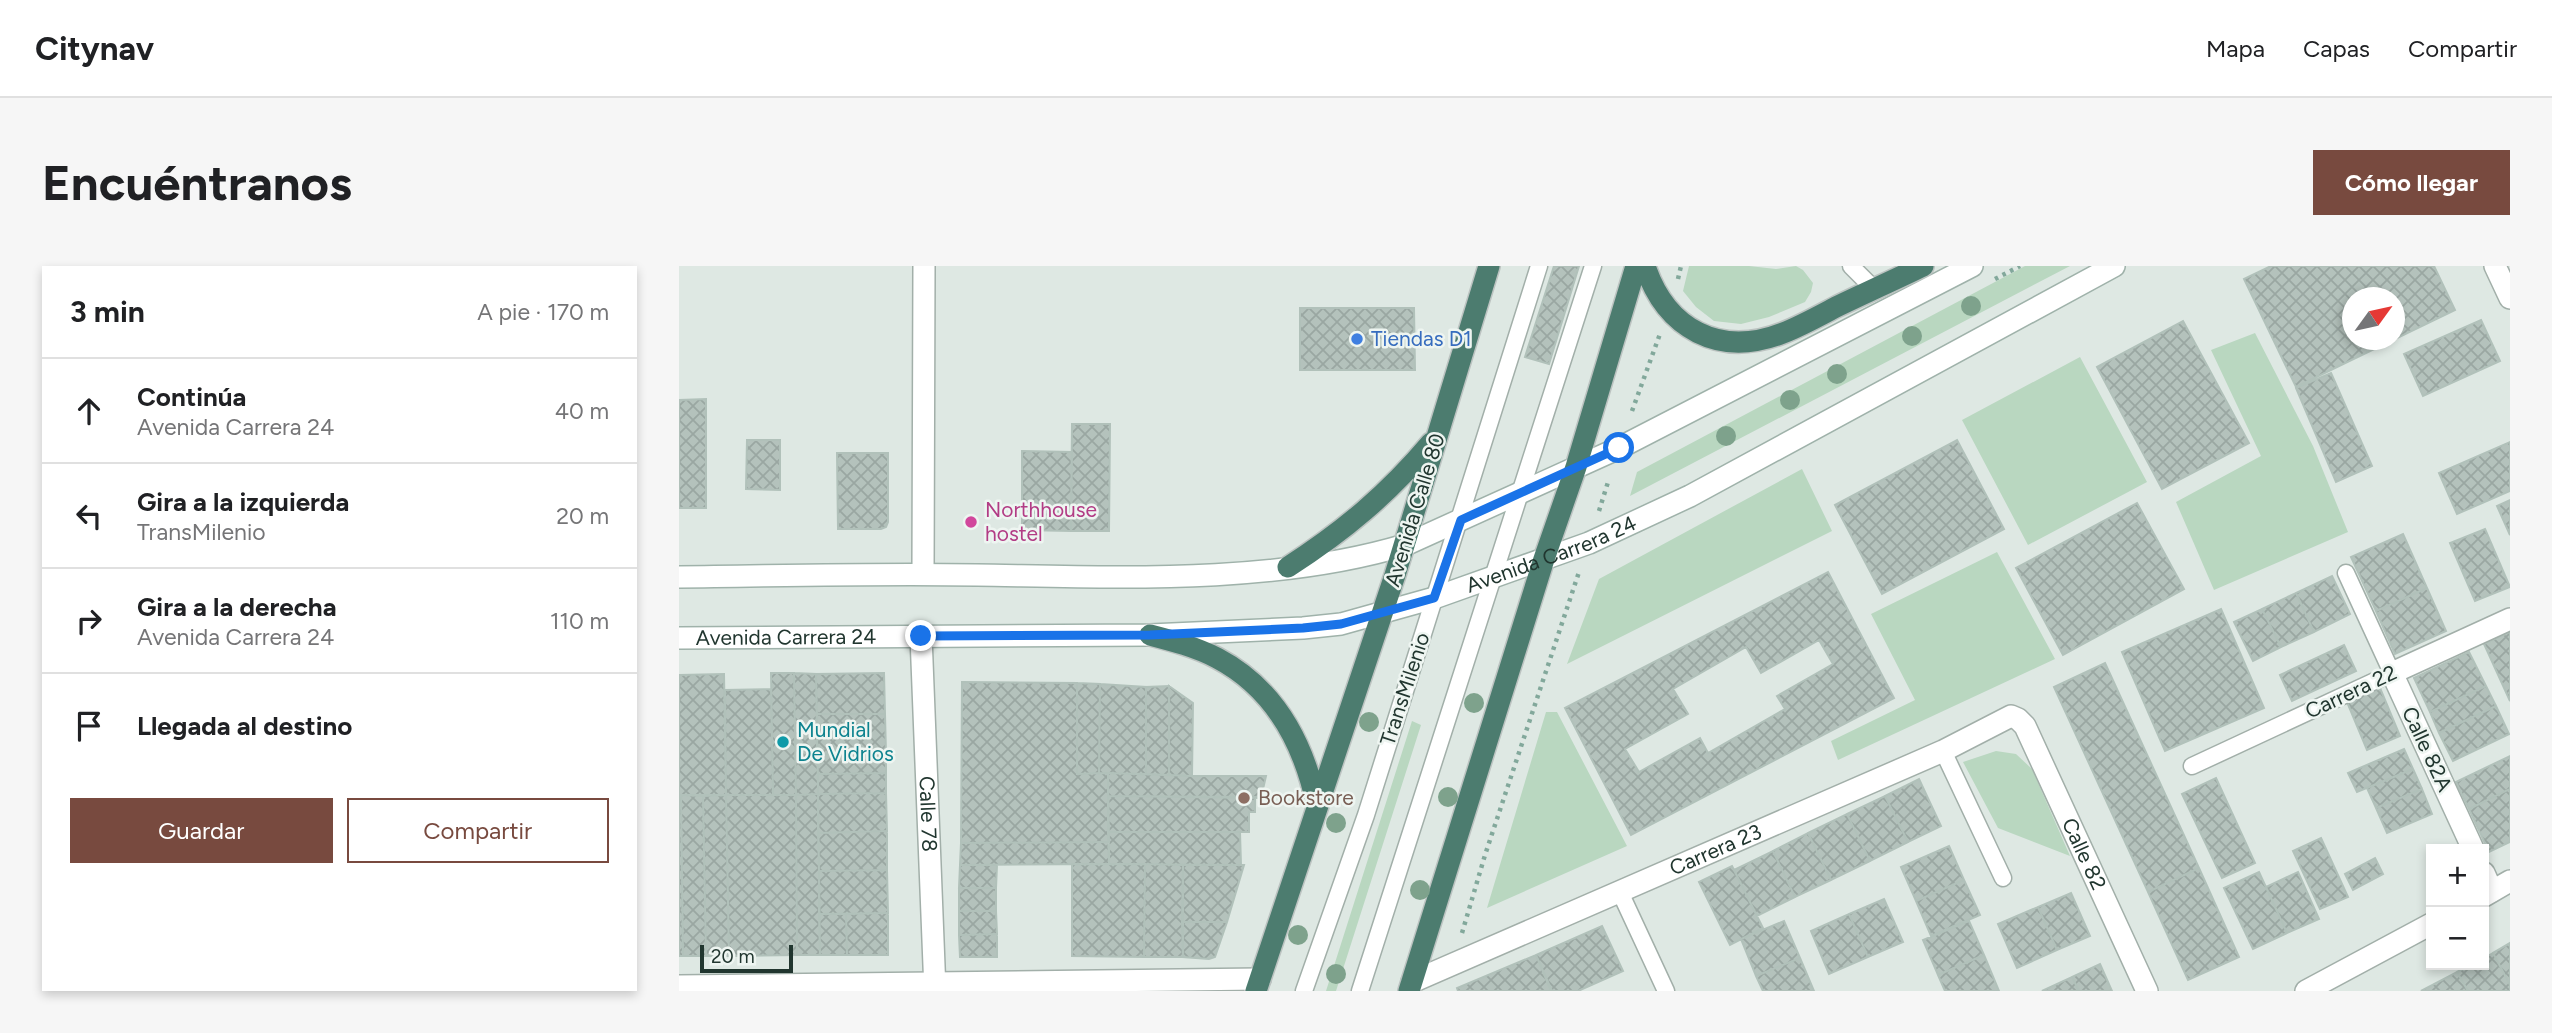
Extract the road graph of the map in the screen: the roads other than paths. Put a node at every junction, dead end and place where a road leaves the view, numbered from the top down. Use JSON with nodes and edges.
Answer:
{"nodes":[{"id":1,"x":924,"y":266,"type":"edge"},
{"id":2,"x":1489,"y":266,"type":"edge"},
{"id":3,"x":1539,"y":266,"type":"edge"},
{"id":4,"x":1593,"y":266,"type":"edge"},
{"id":5,"x":1636,"y":266,"type":"edge"},
{"id":6,"x":1645,"y":266,"type":"edge"},
{"id":7,"x":1851,"y":266,"type":"edge"},
{"id":8,"x":1923,"y":266,"type":"edge"},
{"id":9,"x":1972,"y":266,"type":"edge"},
{"id":10,"x":2114,"y":266,"type":"edge"},
{"id":11,"x":2495,"y":266,"type":"edge"},
{"id":12,"x":1874,"y":289,"type":"junction"},
{"id":13,"x":2510,"y":298,"type":"edge"},
{"id":14,"x":1437,"y":437,"type":"junction"},
{"id":15,"x":1576,"y":467,"type":"junction"},
{"id":16,"x":1521,"y":492,"type":"junction"},
{"id":17,"x":1461,"y":520,"type":"junction"},
{"id":18,"x":1405,"y":545,"type":"junction"},
{"id":19,"x":1544,"y":559,"type":"junction"},
{"id":20,"x":1288,"y":567,"type":"junction"},
{"id":21,"x":2346,"y":573,"type":"dead end"},
{"id":22,"x":923,"y":574,"type":"junction"},
{"id":23,"x":1494,"y":576,"type":"junction"},
{"id":24,"x":679,"y":577,"type":"edge"},
{"id":25,"x":1434,"y":598,"type":"junction"},
{"id":26,"x":1382,"y":614,"type":"junction"},
{"id":27,"x":2510,"y":619,"type":"edge"},
{"id":28,"x":1150,"y":635,"type":"junction"},
{"id":29,"x":921,"y":636,"type":"junction"},
{"id":30,"x":679,"y":638,"type":"edge"},
{"id":31,"x":2392,"y":673,"type":"junction"},
{"id":32,"x":2018,"y":719,"type":"joint"},
{"id":33,"x":1943,"y":751,"type":"junction"},
{"id":34,"x":2192,"y":766,"type":"dead end"},
{"id":35,"x":1317,"y":806,"type":"junction"},
{"id":36,"x":2471,"y":844,"type":"edge"},
{"id":37,"x":2003,"y":878,"type":"dead end"},
{"id":38,"x":1620,"y":892,"type":"junction"},
{"id":39,"x":2426,"y":927,"type":"edge"},
{"id":40,"x":1258,"y":985,"type":"edge"},
{"id":41,"x":679,"y":986,"type":"edge"},
{"id":42,"x":935,"y":987,"type":"edge"},
{"id":43,"x":1411,"y":987,"type":"edge"},
{"id":44,"x":1304,"y":991,"type":"edge"},
{"id":45,"x":1360,"y":991,"type":"edge"},
{"id":46,"x":1666,"y":991,"type":"edge"},
{"id":47,"x":2147,"y":991,"type":"edge"},
{"id":48,"x":2305,"y":991,"type":"edge"}],
"edges":[{"from":1,"to":22,"type":"main road"},
{"from":2,"to":14,"type":"highway","name":"Avenida Calle 80"},
{"from":3,"to":17,"type":"lane","name":"TransMilenio"},
{"from":4,"to":16,"type":"lane"},
{"from":5,"to":15,"type":"highway"},
{"from":6,"to":12,"type":"highway"},
{"from":7,"to":12,"type":"lane"},
{"from":8,"to":12,"type":"highway"},
{"from":9,"to":15,"type":"main road"},
{"from":10,"to":19,"type":"main road","name":"Avenida Carrera 24"},
{"from":11,"to":13,"type":"main road"},
{"from":14,"to":18,"type":"highway","name":"Avenida Calle 80"},
{"from":14,"to":20,"type":"highway"},
{"from":15,"to":16,"type":"main road"},
{"from":15,"to":19,"type":"highway"},
{"from":16,"to":17,"type":"main road"},
{"from":16,"to":23,"type":"lane"},
{"from":17,"to":18,"type":"main road"},
{"from":17,"to":25,"type":"lane","name":"TransMilenio"},
{"from":18,"to":20,"type":"main road"},
{"from":18,"to":26,"type":"highway","name":"Avenida Calle 80"},
{"from":19,"to":23,"type":"main road","name":"Avenida Carrera 24"},
{"from":19,"to":43,"type":"highway"},
{"from":20,"to":22,"type":"main road"},
{"from":21,"to":31,"type":"lane","name":"Calle 82A"},
{"from":22,"to":24,"type":"main road"},
{"from":23,"to":25,"type":"main road","name":"Avenida Carrera 24"},
{"from":23,"to":45,"type":"lane"},
{"from":25,"to":26,"type":"main road","name":"Avenida Carrera 24"},
{"from":25,"to":44,"type":"lane","name":"TransMilenio"},
{"from":26,"to":28,"type":"main road","name":"Avenida Carrera 24"},
{"from":26,"to":35,"type":"highway","name":"Avenida Calle 80"},
{"from":27,"to":31,"type":"main road","name":"Carrera 22"},
{"from":28,"to":29,"type":"main road","name":"Avenida Carrera 24"},
{"from":28,"to":35,"type":"highway"},
{"from":29,"to":30,"type":"main road","name":"Avenida Carrera 24"},
{"from":29,"to":42,"type":"main road","name":"Calle 78"},
{"from":31,"to":34,"type":"lane","name":"Carrera 22"},
{"from":31,"to":36,"type":"main road","name":"Calle 82A"},
{"from":32,"to":33,"type":"main road","name":"Carrera 23"},
{"from":32,"to":47,"type":"main road","name":"Calle 82"},
{"from":33,"to":37,"type":"lane"},
{"from":33,"to":38,"type":"main road","name":"Carrera 23"},
{"from":35,"to":40,"type":"highway","name":"Avenida Calle 80"},
{"from":38,"to":43,"type":"main road","name":"Carrera 23"},
{"from":38,"to":46,"type":"lane"},
{"from":39,"to":48,"type":"main road"},
{"from":40,"to":42,"type":"main road"},
{"from":41,"to":42,"type":"main road"}]}
